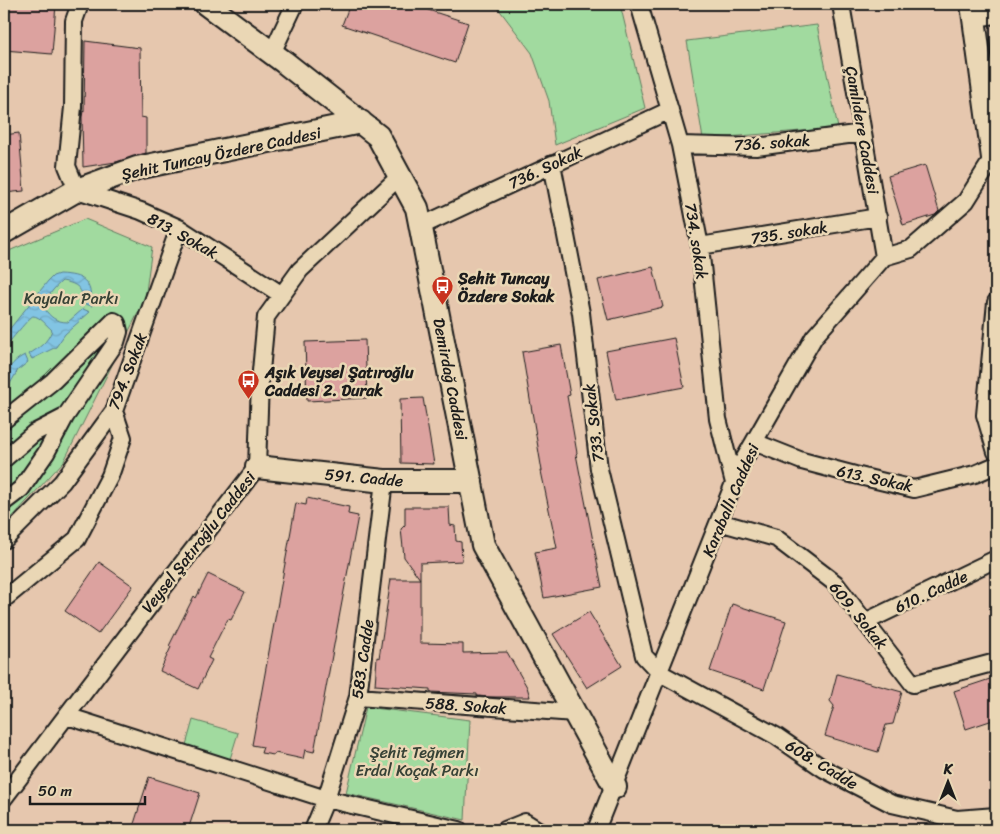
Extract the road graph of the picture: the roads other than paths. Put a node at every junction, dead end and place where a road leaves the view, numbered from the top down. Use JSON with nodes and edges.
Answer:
{"nodes":[{"id":1,"x":80,"y":4,"type":"edge"},
{"id":2,"x":206,"y":4,"type":"edge"},
{"id":3,"x":296,"y":4,"type":"edge"},
{"id":4,"x":639,"y":4,"type":"edge"},
{"id":5,"x":841,"y":4,"type":"edge"},
{"id":6,"x":973,"y":11,"type":"edge"},
{"id":7,"x":996,"y":14,"type":"edge"},
{"id":8,"x":272,"y":53,"type":"junction"},
{"id":9,"x":670,"y":110,"type":"junction"},
{"id":10,"x":361,"y":122,"type":"junction"},
{"id":11,"x":863,"y":133,"type":"junction"},
{"id":12,"x":680,"y":144,"type":"junction"},
{"id":13,"x":995,"y":161,"type":"edge"},
{"id":14,"x":552,"y":164,"type":"junction"},
{"id":15,"x":400,"y":176,"type":"junction"},
{"id":16,"x":77,"y":190,"type":"junction"},
{"id":17,"x":878,"y":217,"type":"junction"},
{"id":18,"x":421,"y":226,"type":"junction"},
{"id":19,"x":179,"y":228,"type":"junction"},
{"id":20,"x":4,"y":232,"type":"edge"},
{"id":21,"x":700,"y":246,"type":"junction"},
{"id":22,"x":884,"y":257,"type":"junction"},
{"id":23,"x":282,"y":295,"type":"junction"},
{"id":24,"x":996,"y":302,"type":"edge"},
{"id":25,"x":114,"y":411,"type":"junction"},
{"id":26,"x":65,"y":417,"type":"junction"},
{"id":27,"x":4,"y":420,"type":"edge"},
{"id":28,"x":754,"y":442,"type":"junction"},
{"id":29,"x":996,"y":452,"type":"edge"},
{"id":30,"x":4,"y":459,"type":"edge"},
{"id":31,"x":996,"y":465,"type":"edge"},
{"id":32,"x":257,"y":467,"type":"junction"},
{"id":33,"x":384,"y":481,"type":"junction"},
{"id":34,"x":470,"y":481,"type":"junction"},
{"id":35,"x":734,"y":483,"type":"junction"},
{"id":36,"x":4,"y":502,"type":"edge"},
{"id":37,"x":719,"y":522,"type":"junction"},
{"id":38,"x":4,"y":540,"type":"edge"},
{"id":39,"x":996,"y":559,"type":"edge"},
{"id":40,"x":4,"y":599,"type":"edge"},
{"id":41,"x":866,"y":622,"type":"junction"},
{"id":42,"x":996,"y":662,"type":"edge"},
{"id":43,"x":660,"y":673,"type":"junction"},
{"id":44,"x":358,"y":697,"type":"junction"},
{"id":45,"x":575,"y":713,"type":"junction"},
{"id":46,"x":67,"y":716,"type":"junction"},
{"id":47,"x":615,"y":787,"type":"junction"},
{"id":48,"x":4,"y":798,"type":"edge"},
{"id":49,"x":326,"y":800,"type":"junction"},
{"id":50,"x":996,"y":816,"type":"edge"},
{"id":51,"x":959,"y":825,"type":"edge"},
{"id":52,"x":313,"y":830,"type":"edge"},
{"id":53,"x":459,"y":830,"type":"edge"},
{"id":54,"x":505,"y":830,"type":"edge"},
{"id":55,"x":538,"y":830,"type":"edge"},
{"id":56,"x":596,"y":830,"type":"edge"}],
"edges":[{"from":1,"to":16,"type":"street"},
{"from":2,"to":8,"type":"street","name":"Demirdağ Caddesi"},
{"from":3,"to":8,"type":"street"},
{"from":4,"to":9,"type":"street","name":"734. sokak"},
{"from":5,"to":11,"type":"street","name":"Çamlıdere Caddesi"},
{"from":6,"to":7,"type":"street"},
{"from":6,"to":13,"type":"street"},
{"from":8,"to":10,"type":"street","name":"Demirdağ Caddesi"},
{"from":9,"to":12,"type":"street","name":"734. sokak"},
{"from":9,"to":14,"type":"street","name":"736. Sokak"},
{"from":10,"to":15,"type":"street","name":"Demirdağ Caddesi"},
{"from":10,"to":16,"type":"street","name":"Şehit Tuncay Özdere Caddesi"},
{"from":11,"to":12,"type":"street","name":"736. sokak"},
{"from":11,"to":17,"type":"street","name":"Çamlıdere Caddesi"},
{"from":12,"to":21,"type":"street","name":"734. sokak"},
{"from":13,"to":22,"type":"street"},
{"from":14,"to":18,"type":"street","name":"736. Sokak"},
{"from":14,"to":43,"type":"street","name":"733. Sokak"},
{"from":15,"to":18,"type":"street","name":"Demirdağ Caddesi"},
{"from":15,"to":23,"type":"street","name":"Veysel Şatıroğlu Caddesi"},
{"from":16,"to":19,"type":"street","name":"813. Sokak"},
{"from":16,"to":20,"type":"street","name":"Şehit Tuncay Özdere Caddesi"},
{"from":17,"to":21,"type":"street","name":"735. sokak"},
{"from":17,"to":22,"type":"street","name":"Çamlıdere Caddesi"},
{"from":18,"to":34,"type":"street","name":"Demirdağ Caddesi"},
{"from":19,"to":23,"type":"street","name":"813. Sokak"},
{"from":19,"to":25,"type":"street","name":"794. Sokak"},
{"from":21,"to":35,"type":"street","name":"734. sokak"},
{"from":22,"to":28,"type":"street","name":"Karaballı Caddesi"},
{"from":23,"to":32,"type":"street","name":"Veysel Şatıroğlu Caddesi"},
{"from":24,"to":29,"type":"street"},
{"from":25,"to":38,"type":"street","name":"794. Sokak"},
{"from":25,"to":40,"type":"street"},
{"from":26,"to":27,"type":"street"},
{"from":26,"to":30,"type":"street"},
{"from":26,"to":36,"type":"street"},
{"from":28,"to":31,"type":"street","name":"613. Sokak"},
{"from":28,"to":35,"type":"street","name":"Karaballı Caddesi"},
{"from":32,"to":33,"type":"street","name":"591. Cadde"},
{"from":32,"to":46,"type":"street","name":"Veysel Şatıroğlu Caddesi"},
{"from":33,"to":34,"type":"street","name":"591. Cadde"},
{"from":33,"to":44,"type":"street","name":"583. Cadde"},
{"from":34,"to":45,"type":"street","name":"Demirdağ Caddesi"},
{"from":35,"to":37,"type":"street","name":"Karaballı Caddesi"},
{"from":37,"to":41,"type":"street","name":"609. Sokak"},
{"from":37,"to":43,"type":"street","name":"Karaballı Caddesi"},
{"from":39,"to":41,"type":"street","name":"610. Cadde"},
{"from":41,"to":42,"type":"street","name":"609. Sokak"},
{"from":43,"to":47,"type":"street","name":"Karaballı Caddesi"},
{"from":43,"to":51,"type":"street","name":"608. Cadde"},
{"from":44,"to":45,"type":"street","name":"588. Sokak"},
{"from":44,"to":49,"type":"street","name":"583. Cadde"},
{"from":45,"to":47,"type":"street","name":"Demirdağ Caddesi"},
{"from":46,"to":48,"type":"street","name":"Veysel Şatıroğlu Caddesi"},
{"from":46,"to":49,"type":"street"},
{"from":47,"to":56,"type":"street","name":"Karaballı Caddesi"},
{"from":49,"to":52,"type":"street","name":"583. Cadde"},
{"from":49,"to":53,"type":"street"},
{"from":50,"to":51,"type":"street","name":"608. Cadde"},
{"from":54,"to":55,"type":"street"}]}
